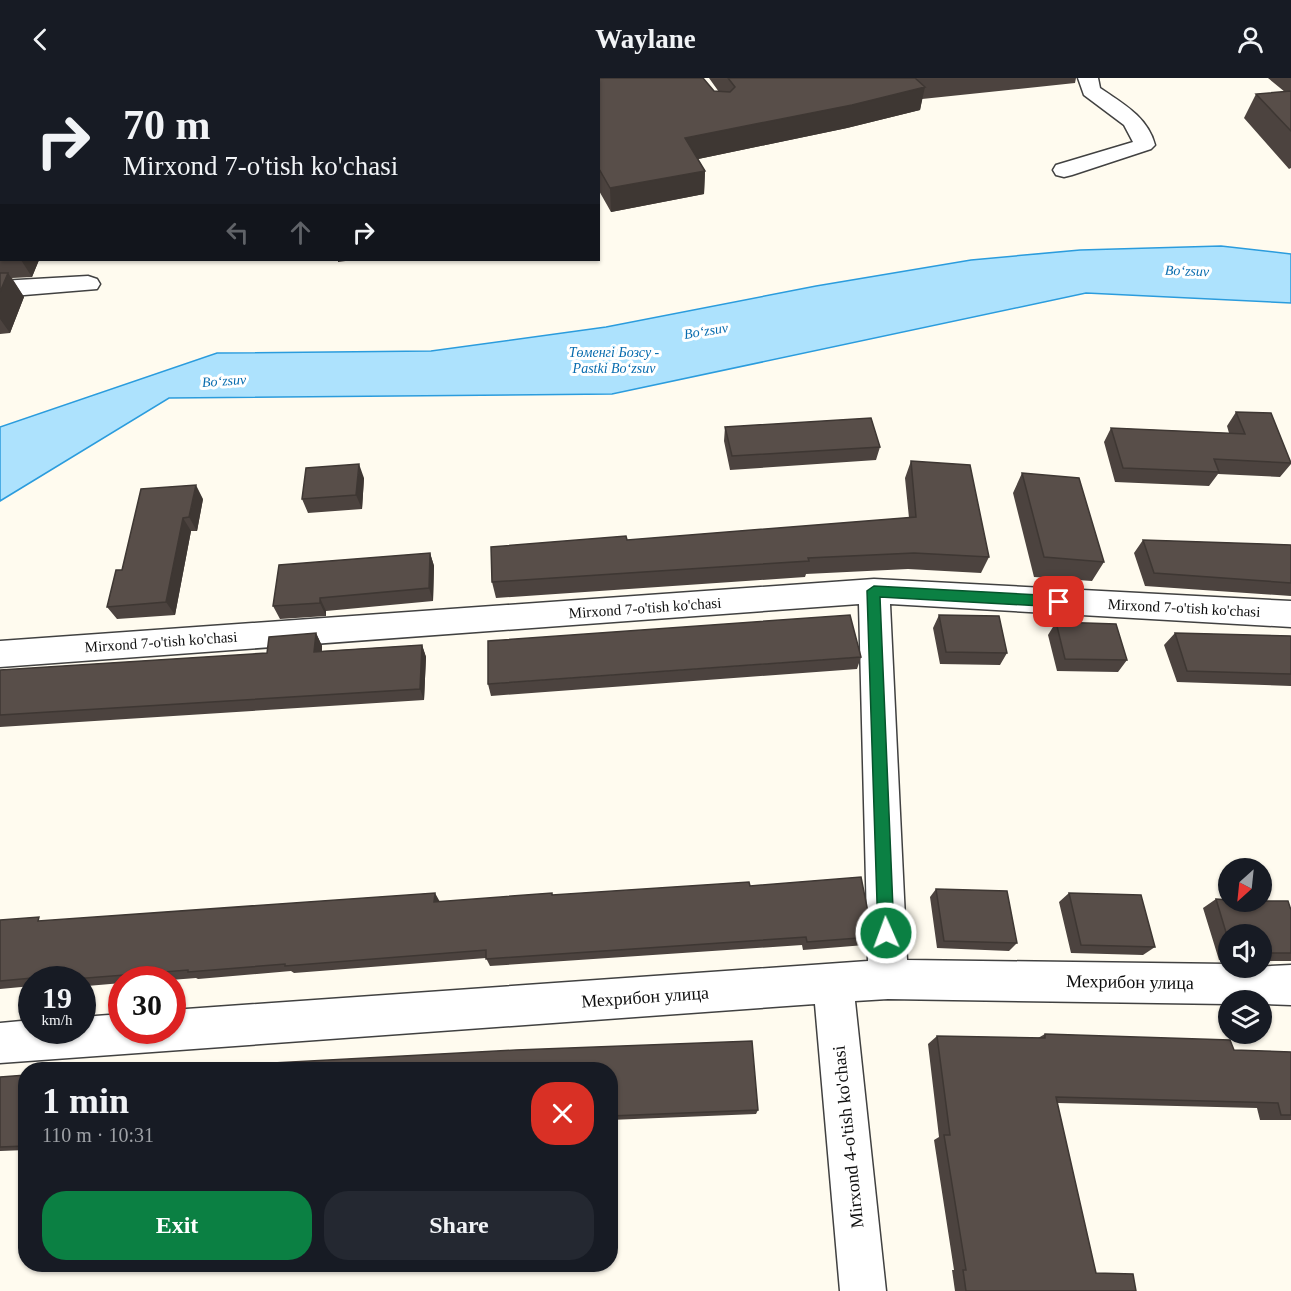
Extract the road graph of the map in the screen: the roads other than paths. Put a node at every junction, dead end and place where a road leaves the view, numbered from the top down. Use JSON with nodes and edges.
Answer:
{"nodes":[{"id":1,"x":1088,"y":78,"type":"edge"},
{"id":2,"x":1064,"y":170,"type":"dead end"},
{"id":3,"x":88,"y":284,"type":"dead end"},
{"id":4,"x":0,"y":290,"type":"edge"},
{"id":5,"x":874,"y":591,"type":"junction"},
{"id":6,"x":1291,"y":614,"type":"edge"},
{"id":7,"x":0,"y":654,"type":"edge"},
{"id":8,"x":888,"y":979,"type":"junction"},
{"id":9,"x":833,"y":983,"type":"junction"},
{"id":10,"x":1291,"y":985,"type":"edge"},
{"id":11,"x":0,"y":1043,"type":"edge"},
{"id":12,"x":863,"y":1291,"type":"edge"}],
"edges":[{"from":1,"to":2,"type":"street"},
{"from":3,"to":4,"type":"street"},
{"from":5,"to":6,"type":"street","name":"Mirxond 7-o'tish ko'chasi"},
{"from":5,"to":7,"type":"street","name":"Mirxond 7-o'tish ko'chasi"},
{"from":5,"to":8,"type":"street"},
{"from":8,"to":9,"type":"street","name":"Мехрибон улица"},
{"from":8,"to":10,"type":"street","name":"Мехрибон улица"},
{"from":9,"to":11,"type":"street","name":"Мехрибон улица"},
{"from":9,"to":12,"type":"street","name":"Mirxond 4-o'tish ko'chasi"}]}
